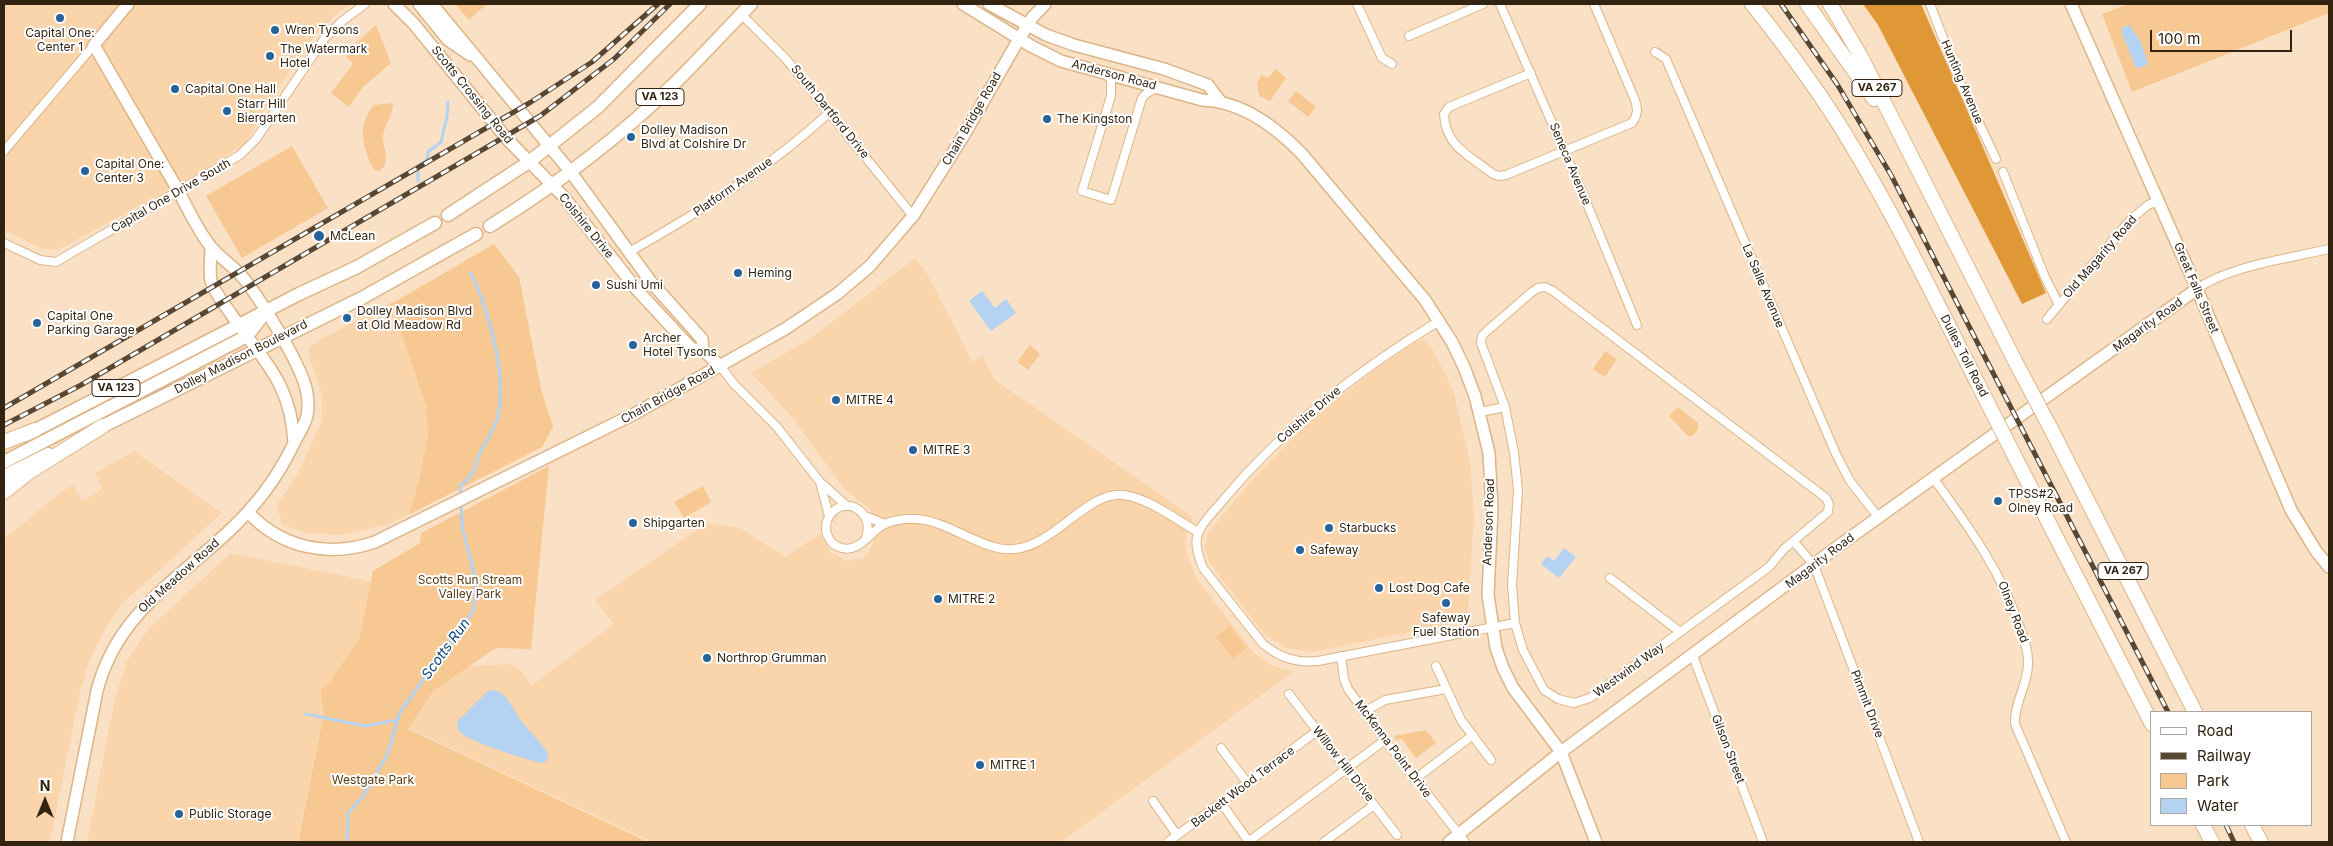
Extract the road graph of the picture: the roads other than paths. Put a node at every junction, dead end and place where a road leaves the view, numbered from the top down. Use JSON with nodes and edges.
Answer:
{"nodes":[{"id":1,"x":128,"y":4,"type":"edge"},
{"id":2,"x":365,"y":4,"type":"edge"},
{"id":3,"x":394,"y":4,"type":"edge"},
{"id":4,"x":419,"y":4,"type":"edge"},
{"id":5,"x":432,"y":4,"type":"edge"},
{"id":6,"x":700,"y":4,"type":"edge"},
{"id":7,"x":751,"y":4,"type":"edge"},
{"id":8,"x":963,"y":4,"type":"edge"},
{"id":9,"x":989,"y":4,"type":"edge"},
{"id":10,"x":1045,"y":4,"type":"edge"},
{"id":11,"x":1357,"y":4,"type":"edge"},
{"id":12,"x":1484,"y":4,"type":"edge"},
{"id":13,"x":1500,"y":4,"type":"edge"},
{"id":14,"x":1594,"y":4,"type":"edge"},
{"id":15,"x":1752,"y":4,"type":"edge"},
{"id":16,"x":1807,"y":4,"type":"edge"},
{"id":17,"x":1830,"y":4,"type":"edge"},
{"id":18,"x":1930,"y":4,"type":"edge"},
{"id":19,"x":2071,"y":4,"type":"edge"},
{"id":20,"x":741,"y":14,"type":"junction"},
{"id":21,"x":1027,"y":26,"type":"junction"},
{"id":22,"x":1409,"y":36,"type":"dead end"},
{"id":23,"x":1019,"y":39,"type":"junction"},
{"id":24,"x":94,"y":45,"type":"junction"},
{"id":25,"x":1655,"y":52,"type":"dead end"},
{"id":26,"x":478,"y":60,"type":"junction"},
{"id":27,"x":1392,"y":64,"type":"dead end"},
{"id":28,"x":1531,"y":73,"type":"junction"},
{"id":29,"x":1106,"y":74,"type":"junction"},
{"id":30,"x":1159,"y":87,"type":"junction"},
{"id":31,"x":1220,"y":100,"type":"junction"},
{"id":32,"x":830,"y":112,"type":"junction"},
{"id":33,"x":550,"y":146,"type":"junction"},
{"id":34,"x":4,"y":151,"type":"edge"},
{"id":35,"x":1564,"y":151,"type":"junction"},
{"id":36,"x":1996,"y":159,"type":"dead end"},
{"id":37,"x":528,"y":162,"type":"junction"},
{"id":38,"x":570,"y":170,"type":"junction"},
{"id":39,"x":2003,"y":172,"type":"dead end"},
{"id":40,"x":1920,"y":174,"type":"junction"},
{"id":41,"x":552,"y":184,"type":"junction"},
{"id":42,"x":179,"y":192,"type":"junction"},
{"id":43,"x":2158,"y":201,"type":"junction"},
{"id":44,"x":448,"y":216,"type":"dead end"},
{"id":45,"x":913,"y":216,"type":"junction"},
{"id":46,"x":435,"y":223,"type":"dead end"},
{"id":47,"x":490,"y":226,"type":"dead end"},
{"id":48,"x":476,"y":234,"type":"dead end"},
{"id":49,"x":4,"y":244,"type":"edge"},
{"id":50,"x":210,"y":247,"type":"junction"},
{"id":51,"x":2329,"y":248,"type":"edge"},
{"id":52,"x":629,"y":252,"type":"junction"},
{"id":53,"x":2197,"y":289,"type":"junction"},
{"id":54,"x":2059,"y":305,"type":"junction"},
{"id":55,"x":266,"y":312,"type":"junction"},
{"id":56,"x":2047,"y":319,"type":"dead end"},
{"id":57,"x":1439,"y":321,"type":"junction"},
{"id":58,"x":1637,"y":325,"type":"dead end"},
{"id":59,"x":239,"y":326,"type":"junction"},
{"id":60,"x":248,"y":336,"type":"junction"},
{"id":61,"x":281,"y":338,"type":"junction"},
{"id":62,"x":258,"y":349,"type":"junction"},
{"id":63,"x":703,"y":350,"type":"junction"},
{"id":64,"x":720,"y":367,"type":"junction"},
{"id":65,"x":1504,"y":407,"type":"junction"},
{"id":66,"x":1480,"y":412,"type":"junction"},
{"id":67,"x":103,"y":426,"type":"junction"},
{"id":68,"x":35,"y":430,"type":"junction"},
{"id":69,"x":4,"y":442,"type":"edge"},
{"id":70,"x":294,"y":443,"type":"junction"},
{"id":71,"x":4,"y":446,"type":"edge"},
{"id":72,"x":4,"y":462,"type":"edge"},
{"id":73,"x":4,"y":476,"type":"edge"},
{"id":74,"x":1934,"y":479,"type":"junction"},
{"id":75,"x":820,"y":482,"type":"junction"},
{"id":76,"x":4,"y":492,"type":"edge"},
{"id":77,"x":847,"y":506,"type":"junction"},
{"id":78,"x":248,"y":512,"type":"junction"},
{"id":79,"x":829,"y":516,"type":"junction"},
{"id":80,"x":865,"y":516,"type":"junction"},
{"id":81,"x":1879,"y":518,"type":"junction"},
{"id":82,"x":885,"y":524,"type":"junction"},
{"id":83,"x":1198,"y":532,"type":"junction"},
{"id":84,"x":866,"y":538,"type":"junction"},
{"id":85,"x":1794,"y":542,"type":"junction"},
{"id":86,"x":1814,"y":565,"type":"junction"},
{"id":87,"x":2329,"y":567,"type":"edge"},
{"id":88,"x":1610,"y":578,"type":"dead end"},
{"id":89,"x":1515,"y":623,"type":"junction"},
{"id":90,"x":1491,"y":627,"type":"junction"},
{"id":91,"x":1680,"y":632,"type":"junction"},
{"id":92,"x":1341,"y":656,"type":"junction"},
{"id":93,"x":1693,"y":656,"type":"junction"},
{"id":94,"x":1436,"y":666,"type":"dead end"},
{"id":95,"x":1446,"y":689,"type":"junction"},
{"id":96,"x":1289,"y":694,"type":"dead end"},
{"id":97,"x":2194,"y":711,"type":"edge"},
{"id":98,"x":1364,"y":712,"type":"junction"},
{"id":99,"x":2150,"y":720,"type":"edge"},
{"id":100,"x":1317,"y":731,"type":"junction"},
{"id":101,"x":1473,"y":735,"type":"junction"},
{"id":102,"x":1385,"y":740,"type":"junction"},
{"id":103,"x":1221,"y":748,"type":"dead end"},
{"id":104,"x":1561,"y":752,"type":"junction"},
{"id":105,"x":1491,"y":760,"type":"dead end"},
{"id":106,"x":1346,"y":770,"type":"junction"},
{"id":107,"x":1415,"y":779,"type":"junction"},
{"id":108,"x":1248,"y":784,"type":"junction"},
{"id":109,"x":1153,"y":801,"type":"dead end"},
{"id":110,"x":1222,"y":804,"type":"junction"},
{"id":111,"x":1374,"y":805,"type":"junction"},
{"id":112,"x":2204,"y":826,"type":"edge"},
{"id":113,"x":2253,"y":826,"type":"edge"},
{"id":114,"x":1397,"y":835,"type":"dead end"},
{"id":115,"x":1178,"y":836,"type":"junction"},
{"id":116,"x":1462,"y":839,"type":"edge"},
{"id":117,"x":67,"y":842,"type":"edge"},
{"id":118,"x":1168,"y":842,"type":"edge"},
{"id":119,"x":1249,"y":842,"type":"edge"},
{"id":120,"x":1324,"y":842,"type":"edge"},
{"id":121,"x":1449,"y":842,"type":"edge"},
{"id":122,"x":1596,"y":842,"type":"edge"},
{"id":123,"x":1763,"y":842,"type":"edge"},
{"id":124,"x":1919,"y":842,"type":"edge"},
{"id":125,"x":2066,"y":842,"type":"edge"},
{"id":126,"x":2212,"y":842,"type":"edge"},
{"id":127,"x":2261,"y":842,"type":"edge"}],
"edges":[{"from":1,"to":24,"type":"street"},
{"from":2,"to":42,"type":"street","name":"Capital One Drive South"},
{"from":3,"to":37,"type":"street","name":"Scotts Crossing Road"},
{"from":4,"to":26,"type":"street"},
{"from":5,"to":26,"type":"street"},
{"from":6,"to":33,"type":"main road","number":"VA 123"},
{"from":7,"to":20,"type":"main road","number":"VA 123"},
{"from":8,"to":23,"type":"street","name":"Anderson Road"},
{"from":9,"to":21,"type":"street","name":"Anderson Road"},
{"from":10,"to":21,"type":"street","name":"Chain Bridge Road"},
{"from":11,"to":27,"type":"street"},
{"from":12,"to":22,"type":"street"},
{"from":13,"to":28,"type":"street","name":"Seneca Avenue"},
{"from":14,"to":35,"type":"street"},
{"from":15,"to":99,"type":"highway","name":"Dulles Toll Road","number":"VA 267","bridge":true},
{"from":16,"to":40,"type":"highway"},
{"from":17,"to":40,"type":"highway","number":"VA 267"},
{"from":18,"to":36,"type":"street","name":"Hunting Avenue"},
{"from":19,"to":43,"type":"street","name":"Great Falls Street"},
{"from":20,"to":32,"type":"street","name":"South Dartford Drive"},
{"from":20,"to":38,"type":"main road","number":"VA 123"},
{"from":21,"to":23,"type":"street","name":"Chain Bridge Road"},
{"from":21,"to":31,"type":"street","name":"Anderson Road"},
{"from":23,"to":29,"type":"street","name":"Anderson Road"},
{"from":23,"to":45,"type":"street","name":"Chain Bridge Road"},
{"from":24,"to":34,"type":"street"},
{"from":24,"to":42,"type":"street"},
{"from":25,"to":81,"type":"street","name":"La Salle Avenue"},
{"from":26,"to":33,"type":"street"},
{"from":28,"to":35,"type":"street","name":"Seneca Avenue"},
{"from":28,"to":35,"type":"street"},
{"from":29,"to":30,"type":"street","name":"Anderson Road"},
{"from":29,"to":30,"type":"street"},
{"from":30,"to":31,"type":"street","name":"Anderson Road"},
{"from":31,"to":57,"type":"street","name":"Anderson Road"},
{"from":32,"to":45,"type":"street","name":"South Dartford Drive"},
{"from":32,"to":52,"type":"street","name":"Platform Avenue"},
{"from":33,"to":37,"type":"main road","number":"VA 123"},
{"from":33,"to":38,"type":"street"},
{"from":35,"to":58,"type":"street","name":"Seneca Avenue"},
{"from":37,"to":41,"type":"street","name":"Scotts Crossing Road"},
{"from":37,"to":44,"type":"main road","number":"VA 123"},
{"from":38,"to":41,"type":"main road","number":"VA 123"},
{"from":38,"to":52,"type":"street","name":"Colshire Drive"},
{"from":39,"to":54,"type":"street"},
{"from":40,"to":97,"type":"highway","number":"VA 267","bridge":true},
{"from":41,"to":47,"type":"main road","number":"VA 123"},
{"from":41,"to":63,"type":"street","name":"Colshire Drive"},
{"from":42,"to":49,"type":"street","name":"Capital One Drive South"},
{"from":42,"to":50,"type":"street"},
{"from":43,"to":53,"type":"street","name":"Great Falls Street"},
{"from":43,"to":54,"type":"street","name":"Old Magarity Road"},
{"from":45,"to":64,"type":"street","name":"Chain Bridge Road"},
{"from":46,"to":55,"type":"main road","number":"VA 123"},
{"from":48,"to":61,"type":"main road","name":"Dolley Madison Boulevard","number":"VA 123"},
{"from":50,"to":55,"type":"street","name":"Old Meadow Road"},
{"from":50,"to":59,"type":"street"},
{"from":51,"to":53,"type":"street"},
{"from":52,"to":63,"type":"street","name":"Colshire Drive"},
{"from":53,"to":74,"type":"street","name":"Magarity Road"},
{"from":53,"to":87,"type":"street","name":"Great Falls Street"},
{"from":54,"to":56,"type":"street","name":"Old Magarity Road"},
{"from":55,"to":59,"type":"main road","number":"VA 123"},
{"from":55,"to":60,"type":"main road"},
{"from":55,"to":61,"type":"street","name":"Old Meadow Road"},
{"from":57,"to":66,"type":"street","name":"Anderson Road"},
{"from":57,"to":83,"type":"street","name":"Colshire Drive"},
{"from":59,"to":60,"type":"street"},
{"from":59,"to":68,"type":"main road","number":"VA 123"},
{"from":60,"to":62,"type":"street"},
{"from":60,"to":72,"type":"main road"},
{"from":61,"to":62,"type":"main road","name":"Dolley Madison Boulevard","number":"VA 123"},
{"from":61,"to":70,"type":"street","name":"Old Meadow Road"},
{"from":62,"to":67,"type":"main road","name":"Dolley Madison Boulevard","number":"VA 123"},
{"from":62,"to":70,"type":"street"},
{"from":63,"to":64,"type":"street","name":"Colshire Drive"},
{"from":64,"to":75,"type":"street","name":"Colshire Drive"},
{"from":64,"to":78,"type":"street","name":"Chain Bridge Road"},
{"from":65,"to":66,"type":"street"},
{"from":65,"to":85,"type":"street","name":"Westwind Way"},
{"from":65,"to":89,"type":"street","name":"Westwind Way"},
{"from":66,"to":90,"type":"street","name":"Anderson Road"},
{"from":67,"to":73,"type":"main road","name":"Dolley Madison Boulevard","number":"VA 123"},
{"from":67,"to":76,"type":"highway"},
{"from":68,"to":69,"type":"highway"},
{"from":68,"to":71,"type":"main road","number":"VA 123"},
{"from":70,"to":78,"type":"street","name":"Old Meadow Road"},
{"from":74,"to":81,"type":"street","name":"Magarity Road"},
{"from":74,"to":125,"type":"street","name":"Olney Road"},
{"from":75,"to":77,"type":"street","name":"Colshire Drive"},
{"from":75,"to":79,"type":"street","name":"Colshire Drive"},
{"from":77,"to":79,"type":"street"},
{"from":77,"to":80,"type":"street","name":"Colshire Drive"},
{"from":78,"to":117,"type":"street","name":"Old Meadow Road"},
{"from":79,"to":84,"type":"street","name":"Colshire Drive"},
{"from":80,"to":82,"type":"street","name":"Colshire Drive"},
{"from":80,"to":84,"type":"street"},
{"from":81,"to":86,"type":"street","name":"Magarity Road"},
{"from":82,"to":83,"type":"street","name":"Colshire Drive"},
{"from":82,"to":84,"type":"street","name":"Colshire Drive"},
{"from":83,"to":92,"type":"street"},
{"from":85,"to":86,"type":"street"},
{"from":85,"to":91,"type":"street","name":"Westwind Way"},
{"from":86,"to":93,"type":"street","name":"Magarity Road"},
{"from":86,"to":124,"type":"street","name":"Pimmit Drive"},
{"from":88,"to":91,"type":"street"},
{"from":89,"to":90,"type":"street"},
{"from":89,"to":91,"type":"street","name":"Westwind Way"},
{"from":90,"to":92,"type":"street"},
{"from":90,"to":104,"type":"street","name":"Anderson Road"},
{"from":92,"to":98,"type":"street","name":"McKenna Point Drive"},
{"from":93,"to":104,"type":"street","name":"Magarity Road"},
{"from":93,"to":123,"type":"street","name":"Gilson Street"},
{"from":94,"to":95,"type":"street"},
{"from":95,"to":98,"type":"street"},
{"from":95,"to":101,"type":"street"},
{"from":96,"to":100,"type":"street","name":"Willow Hill Drive"},
{"from":98,"to":102,"type":"street","name":"McKenna Point Drive"},
{"from":100,"to":106,"type":"street","name":"Willow Hill Drive"},
{"from":100,"to":108,"type":"street","name":"Backett Wood Terrace"},
{"from":101,"to":105,"type":"street"},
{"from":101,"to":107,"type":"street"},
{"from":102,"to":106,"type":"street"},
{"from":102,"to":107,"type":"street","name":"McKenna Point Drive"},
{"from":103,"to":108,"type":"street"},
{"from":104,"to":116,"type":"street","name":"Magarity Road"},
{"from":104,"to":122,"type":"street","name":"Anderson Road"},
{"from":106,"to":111,"type":"street","name":"Willow Hill Drive"},
{"from":106,"to":119,"type":"street"},
{"from":107,"to":116,"type":"street","name":"McKenna Point Drive"},
{"from":108,"to":110,"type":"street","name":"Backett Wood Terrace"},
{"from":109,"to":115,"type":"street"},
{"from":110,"to":115,"type":"street","name":"Backett Wood Terrace"},
{"from":110,"to":119,"type":"street"},
{"from":111,"to":114,"type":"street","name":"Willow Hill Drive"},
{"from":111,"to":120,"type":"street"},
{"from":112,"to":126,"type":"highway"},
{"from":113,"to":127,"type":"highway"},
{"from":115,"to":118,"type":"street","name":"Backett Wood Terrace"},
{"from":116,"to":121,"type":"street","name":"Magarity Road"}]}
